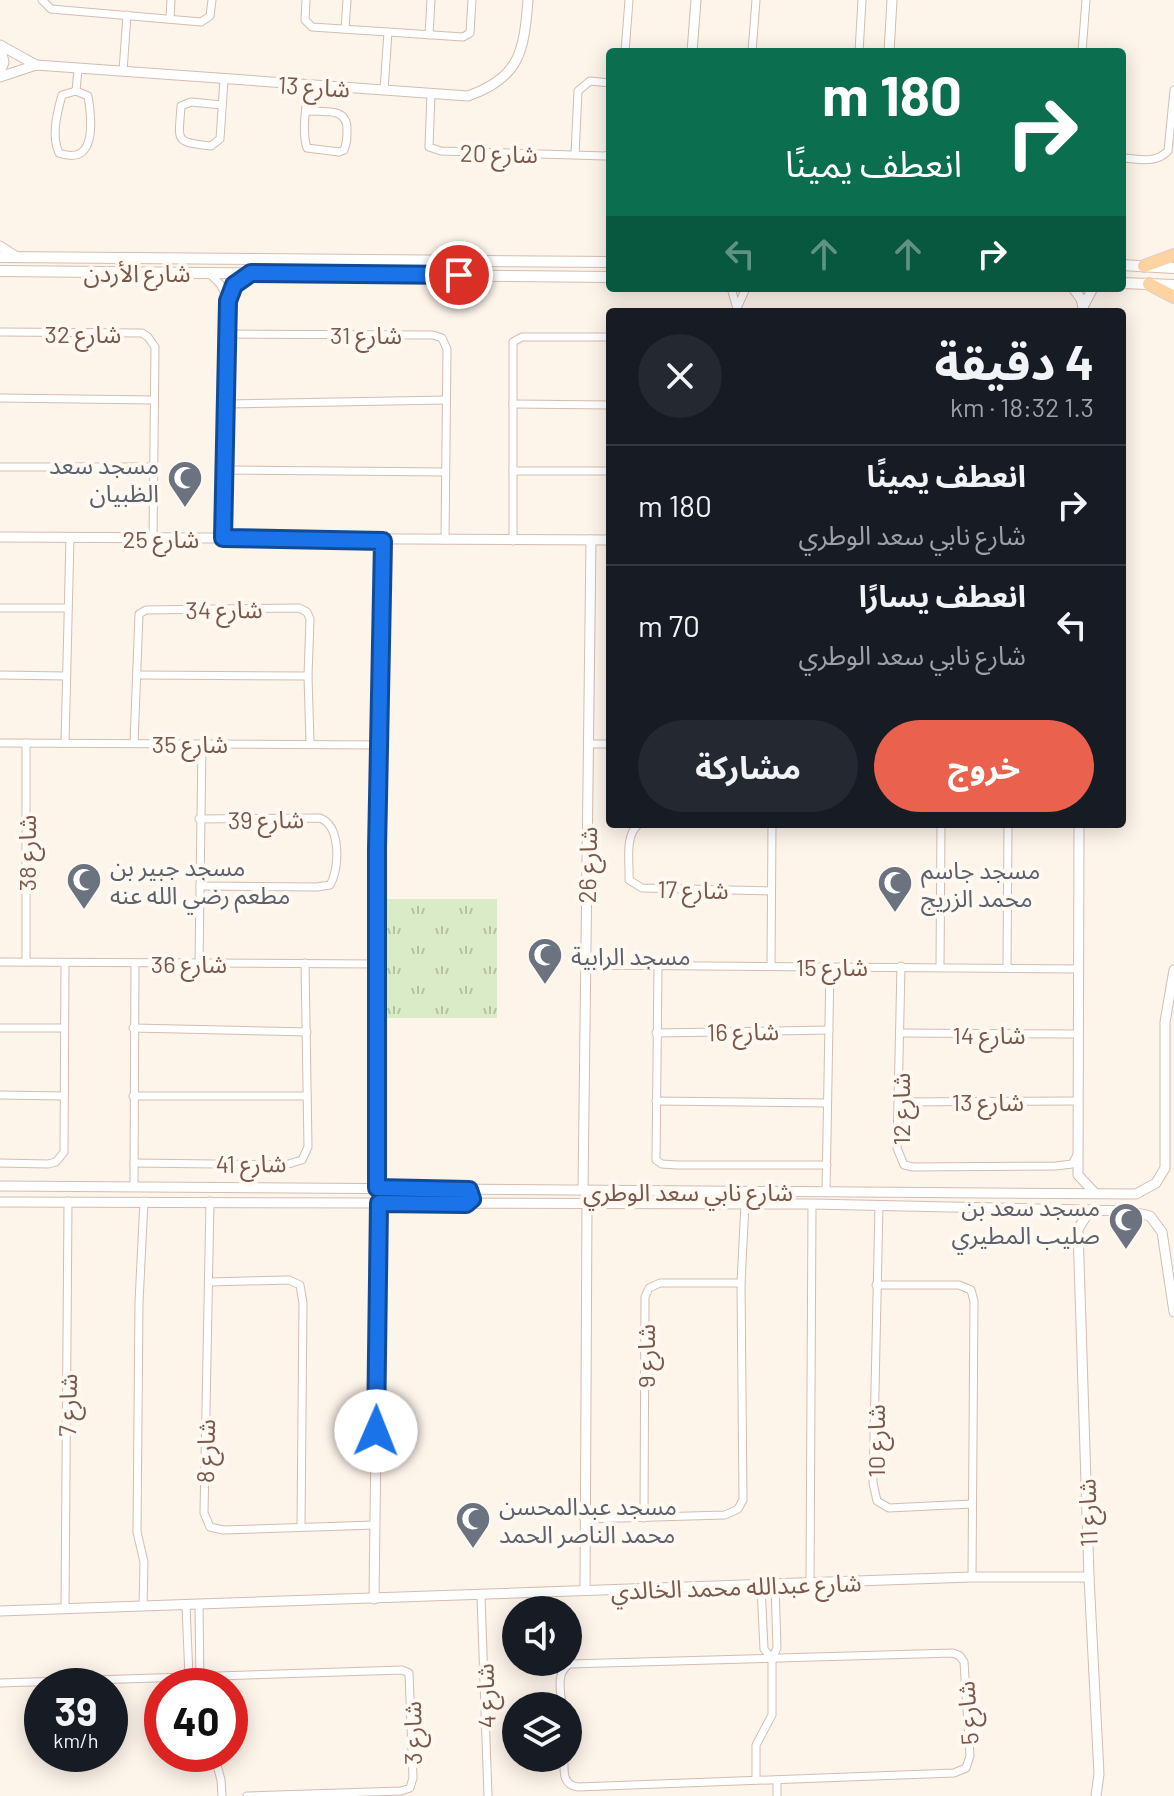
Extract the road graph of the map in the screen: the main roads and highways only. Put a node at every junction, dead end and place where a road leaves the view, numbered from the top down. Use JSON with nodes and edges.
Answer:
{"nodes":[{"id":1,"x":1174,"y":255,"type":"edge"},
{"id":2,"x":0,"y":257,"type":"edge"},
{"id":3,"x":460,"y":260,"type":"junction"},
{"id":4,"x":492,"y":261,"type":"junction"},
{"id":5,"x":606,"y":262,"type":"edge"},
{"id":6,"x":1126,"y":265,"type":"edge"},
{"id":7,"x":1144,"y":266,"type":"junction"},
{"id":8,"x":1174,"y":268,"type":"edge"},
{"id":9,"x":0,"y":271,"type":"edge"},
{"id":10,"x":459,"y":275,"type":"junction"},
{"id":11,"x":490,"y":276,"type":"junction"},
{"id":12,"x":606,"y":277,"type":"edge"},
{"id":13,"x":1126,"y":283,"type":"edge"},
{"id":14,"x":1149,"y":284,"type":"junction"},
{"id":15,"x":1174,"y":285,"type":"edge"},
{"id":16,"x":1174,"y":297,"type":"edge"}],
"edges":[{"from":1,"to":7,"type":"main road"},
{"from":2,"to":3,"type":"main road","name":"شارع الأردن"},
{"from":3,"to":4,"type":"main road","name":"شارع الأردن"},
{"from":3,"to":10,"type":"main road"},
{"from":4,"to":5,"type":"main road","name":"شارع الأردن"},
{"from":4,"to":11,"type":"main road"},
{"from":6,"to":7,"type":"main road"},
{"from":7,"to":8,"type":"main road"},
{"from":9,"to":10,"type":"main road","name":"شارع الأردن"},
{"from":10,"to":11,"type":"main road","name":"شارع الأردن"},
{"from":11,"to":12,"type":"main road","name":"شارع الأردن"},
{"from":13,"to":14,"type":"main road"},
{"from":14,"to":15,"type":"main road"},
{"from":14,"to":16,"type":"main road"}]}
